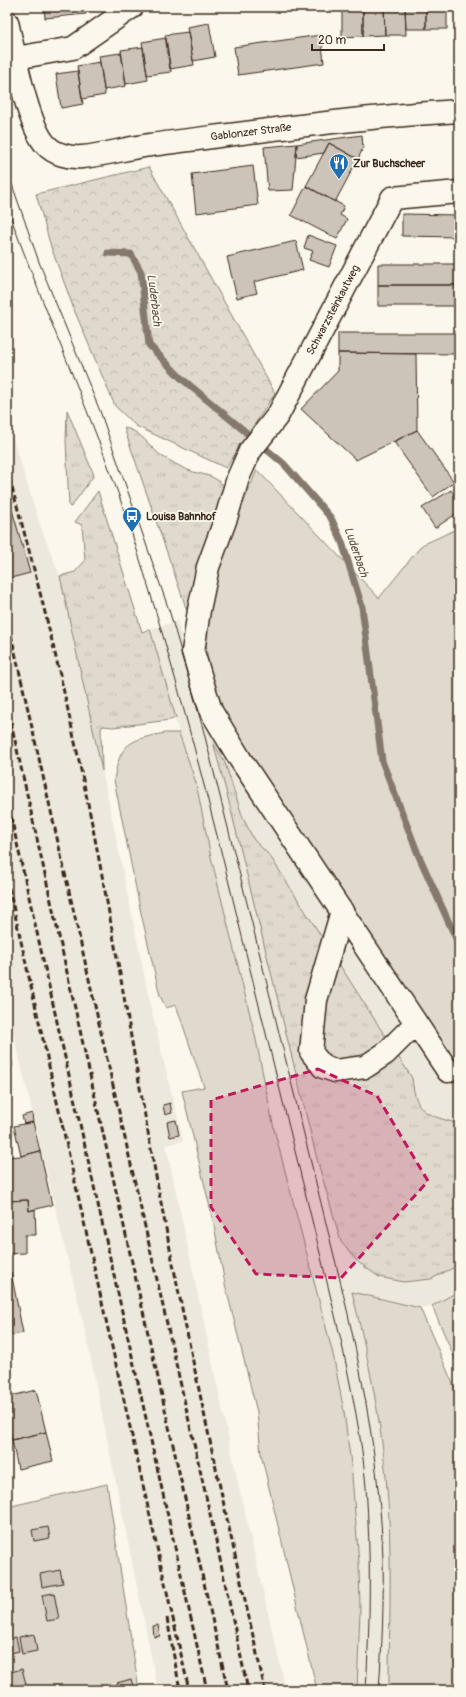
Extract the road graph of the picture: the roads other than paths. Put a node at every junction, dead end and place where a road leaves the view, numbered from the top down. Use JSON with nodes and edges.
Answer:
{"nodes":[{"id":1,"x":132,"y":7,"type":"edge"},
{"id":2,"x":7,"y":22,"type":"edge"},
{"id":3,"x":16,"y":58,"type":"junction"},
{"id":4,"x":459,"y":112,"type":"edge"},
{"id":5,"x":459,"y":192,"type":"edge"},
{"id":6,"x":342,"y":911,"type":"junction"},
{"id":7,"x":416,"y":1023,"type":"junction"},
{"id":8,"x":448,"y":1071,"type":"dead end"}],
"edges":[{"from":1,"to":3,"type":"street"},
{"from":2,"to":3,"type":"street"},
{"from":3,"to":4,"type":"street","name":"Gablonzer Straße"},
{"from":5,"to":6,"type":"street","name":"Schwarzsteinkautweg"},
{"from":6,"to":7,"type":"street","name":"Schwarzsteinkautweg"},
{"from":6,"to":7,"type":"street"},
{"from":7,"to":8,"type":"street","name":"Schwarzsteinkautweg"}]}
